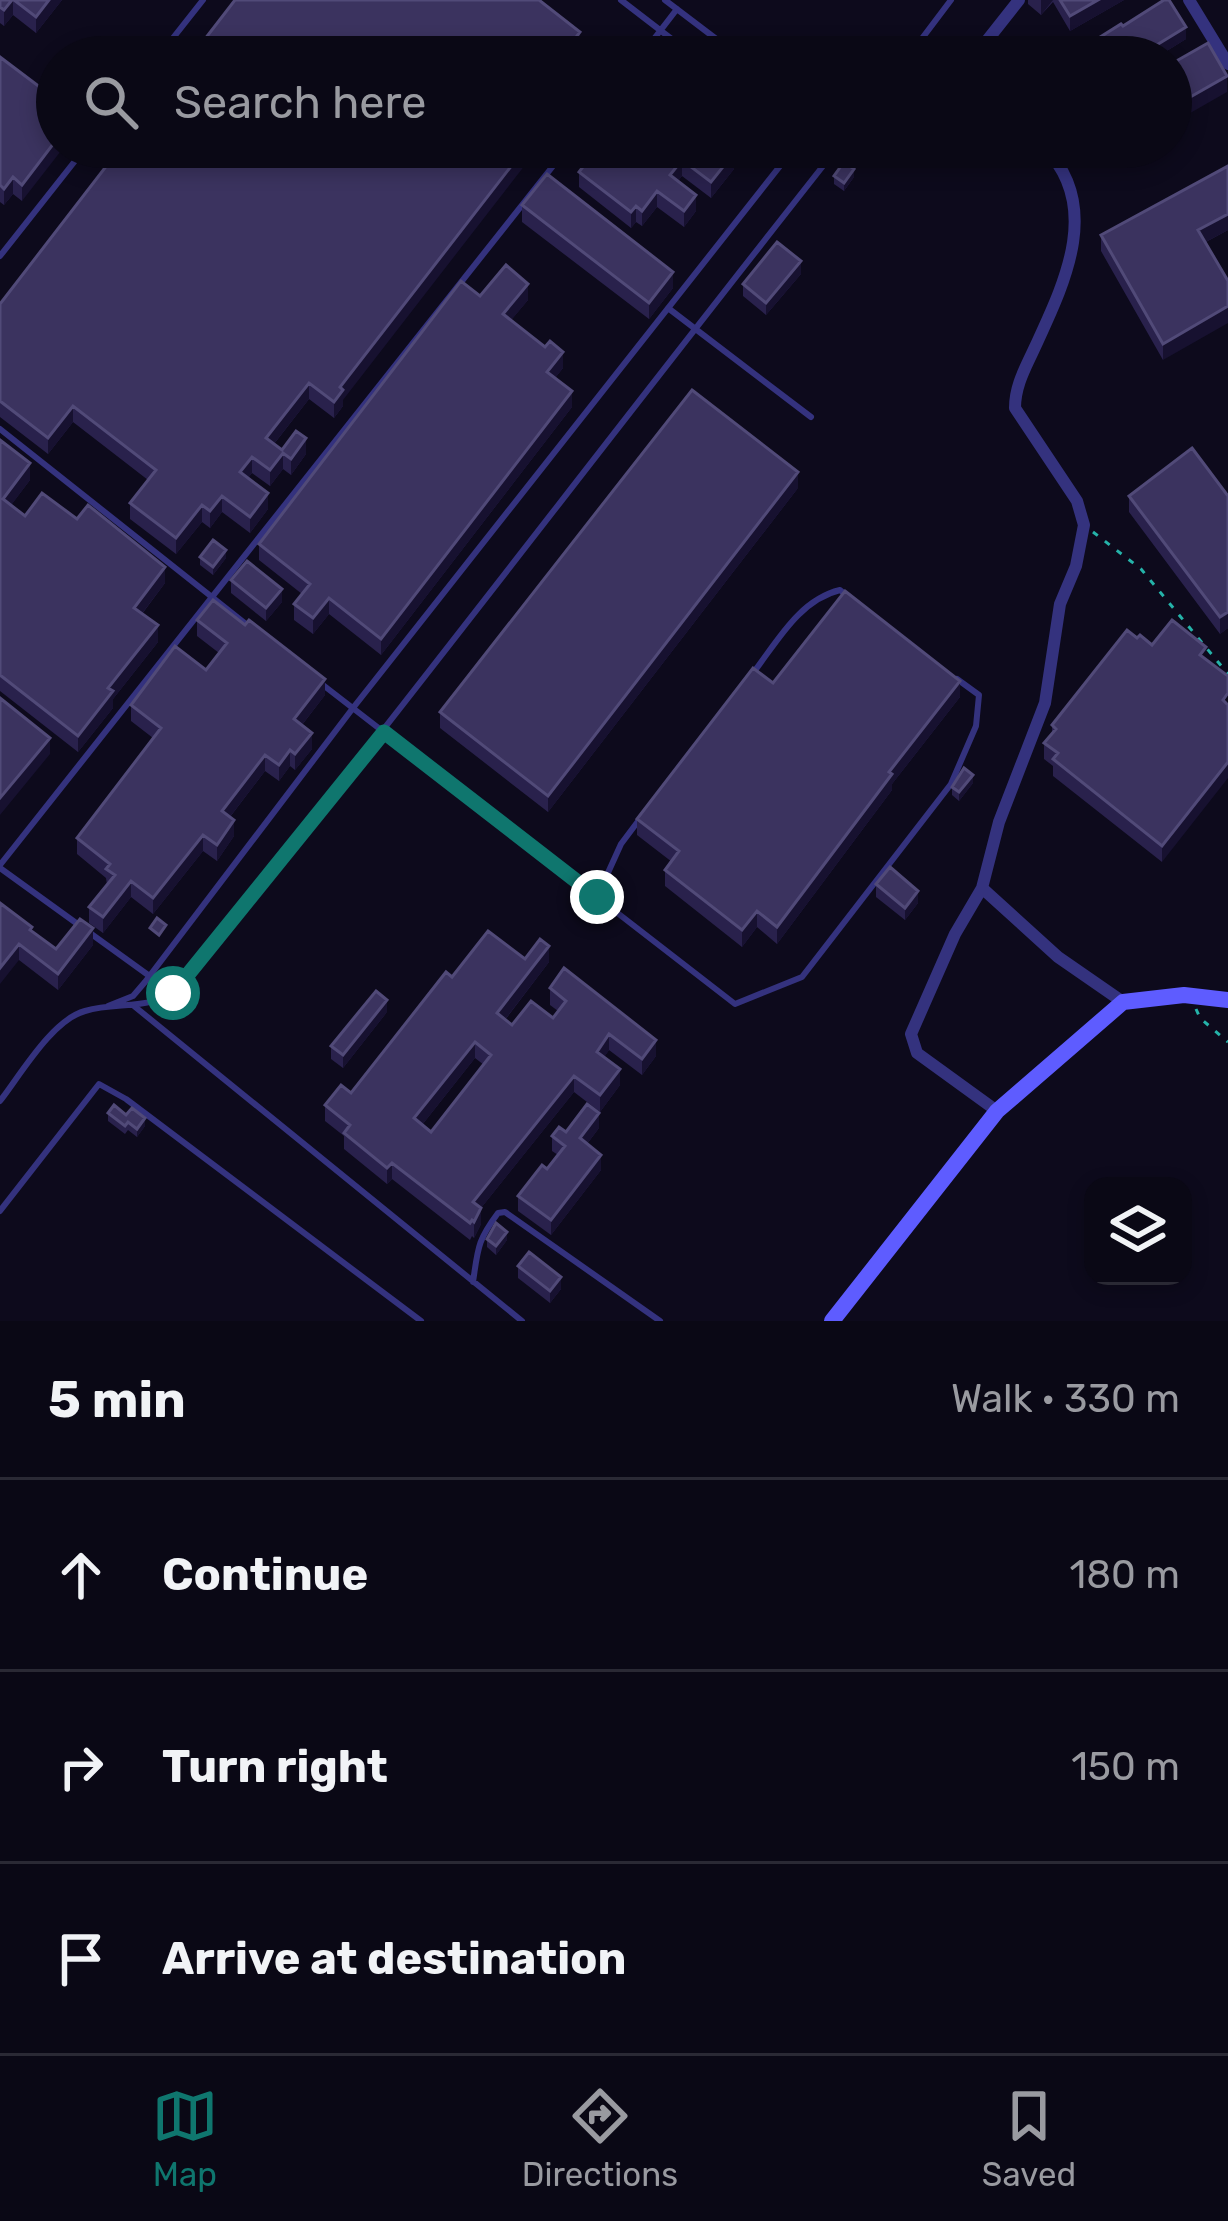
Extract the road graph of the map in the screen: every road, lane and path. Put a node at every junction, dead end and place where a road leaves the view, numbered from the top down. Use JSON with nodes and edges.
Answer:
{"nodes":[{"id":1,"x":203,"y":0,"type":"edge"},
{"id":2,"x":621,"y":0,"type":"edge"},
{"id":3,"x":665,"y":0,"type":"edge"},
{"id":4,"x":952,"y":0,"type":"edge"},
{"id":5,"x":1019,"y":0,"type":"edge"},
{"id":6,"x":1189,"y":0,"type":"edge"},
{"id":7,"x":677,"y":9,"type":"junction"},
{"id":8,"x":661,"y":30,"type":"junction"},
{"id":9,"x":175,"y":36,"type":"edge"},
{"id":10,"x":656,"y":36,"type":"edge"},
{"id":11,"x":669,"y":36,"type":"edge"},
{"id":12,"x":712,"y":36,"type":"edge"},
{"id":13,"x":924,"y":36,"type":"edge"},
{"id":14,"x":991,"y":36,"type":"edge"},
{"id":15,"x":1228,"y":64,"type":"edge"},
{"id":16,"x":69,"y":168,"type":"edge"},
{"id":17,"x":551,"y":168,"type":"edge"},
{"id":18,"x":778,"y":168,"type":"edge"},
{"id":19,"x":822,"y":168,"type":"edge"},
{"id":20,"x":1060,"y":168,"type":"edge"},
{"id":21,"x":0,"y":256,"type":"edge"},
{"id":22,"x":668,"y":308,"type":"junction"},
{"id":23,"x":695,"y":328,"type":"junction"},
{"id":24,"x":811,"y":416,"type":"dead end"},
{"id":25,"x":0,"y":429,"type":"edge"},
{"id":26,"x":1084,"y":525,"type":"junction"},
{"id":27,"x":211,"y":597,"type":"junction"},
{"id":28,"x":857,"y":604,"type":"edge"},
{"id":29,"x":264,"y":638,"type":"edge"},
{"id":30,"x":944,"y":669,"type":"edge"},
{"id":31,"x":1228,"y":674,"type":"edge"},
{"id":32,"x":317,"y":680,"type":"edge"},
{"id":33,"x":743,"y":686,"type":"edge"},
{"id":34,"x":353,"y":708,"type":"junction"},
{"id":35,"x":384,"y":732,"type":"junction"},
{"id":36,"x":648,"y":809,"type":"edge"},
{"id":37,"x":0,"y":866,"type":"edge"},
{"id":38,"x":982,"y":889,"type":"junction"},
{"id":39,"x":597,"y":897,"type":"junction"},
{"id":40,"x":150,"y":975,"type":"junction"},
{"id":41,"x":173,"y":993,"type":"junction"},
{"id":42,"x":1191,"y":996,"type":"junction"},
{"id":43,"x":1228,"y":1000,"type":"edge"},
{"id":44,"x":1123,"y":1001,"type":"junction"},
{"id":45,"x":134,"y":1006,"type":"junction"},
{"id":46,"x":99,"y":1009,"type":"junction"},
{"id":47,"x":1228,"y":1042,"type":"edge"},
{"id":48,"x":0,"y":1101,"type":"edge"},
{"id":49,"x":997,"y":1111,"type":"junction"},
{"id":50,"x":0,"y":1211,"type":"edge"},
{"id":51,"x":473,"y":1282,"type":"junction"},
{"id":52,"x":422,"y":1321,"type":"edge"},
{"id":53,"x":522,"y":1321,"type":"edge"},
{"id":54,"x":660,"y":1321,"type":"edge"},
{"id":55,"x":832,"y":1321,"type":"edge"}],
"edges":[{"from":1,"to":9,"type":"lane"},
{"from":2,"to":8,"type":"lane"},
{"from":3,"to":7,"type":"lane"},
{"from":4,"to":13,"type":"lane"},
{"from":5,"to":14,"type":"street"},
{"from":6,"to":15,"type":"street"},
{"from":7,"to":8,"type":"lane"},
{"from":7,"to":12,"type":"lane"},
{"from":8,"to":10,"type":"lane"},
{"from":8,"to":11,"type":"lane"},
{"from":16,"to":21,"type":"lane"},
{"from":17,"to":27,"type":"lane"},
{"from":18,"to":22,"type":"lane"},
{"from":19,"to":23,"type":"lane"},
{"from":20,"to":26,"type":"street"},
{"from":22,"to":23,"type":"lane"},
{"from":22,"to":34,"type":"lane"},
{"from":23,"to":24,"type":"lane"},
{"from":23,"to":35,"type":"lane"},
{"from":25,"to":27,"type":"lane"},
{"from":26,"to":31,"type":"path"},
{"from":26,"to":38,"type":"street"},
{"from":27,"to":29,"type":"lane"},
{"from":27,"to":37,"type":"lane"},
{"from":28,"to":33,"type":"lane"},
{"from":30,"to":39,"type":"lane"},
{"from":32,"to":34,"type":"lane"},
{"from":34,"to":35,"type":"lane"},
{"from":34,"to":40,"type":"lane"},
{"from":35,"to":39,"type":"lane"},
{"from":35,"to":41,"type":"lane"},
{"from":36,"to":39,"type":"lane"},
{"from":37,"to":40,"type":"lane"},
{"from":38,"to":44,"type":"street"},
{"from":38,"to":49,"type":"street"},
{"from":40,"to":41,"type":"lane"},
{"from":40,"to":46,"type":"lane"},
{"from":41,"to":45,"type":"lane"},
{"from":42,"to":43,"type":"street"},
{"from":42,"to":44,"type":"street"},
{"from":42,"to":47,"type":"path"},
{"from":44,"to":49,"type":"street"},
{"from":45,"to":46,"type":"lane"},
{"from":45,"to":51,"type":"lane"},
{"from":46,"to":48,"type":"lane"},
{"from":49,"to":55,"type":"street"},
{"from":50,"to":52,"type":"lane"},
{"from":51,"to":53,"type":"lane"},
{"from":51,"to":54,"type":"lane"}]}
